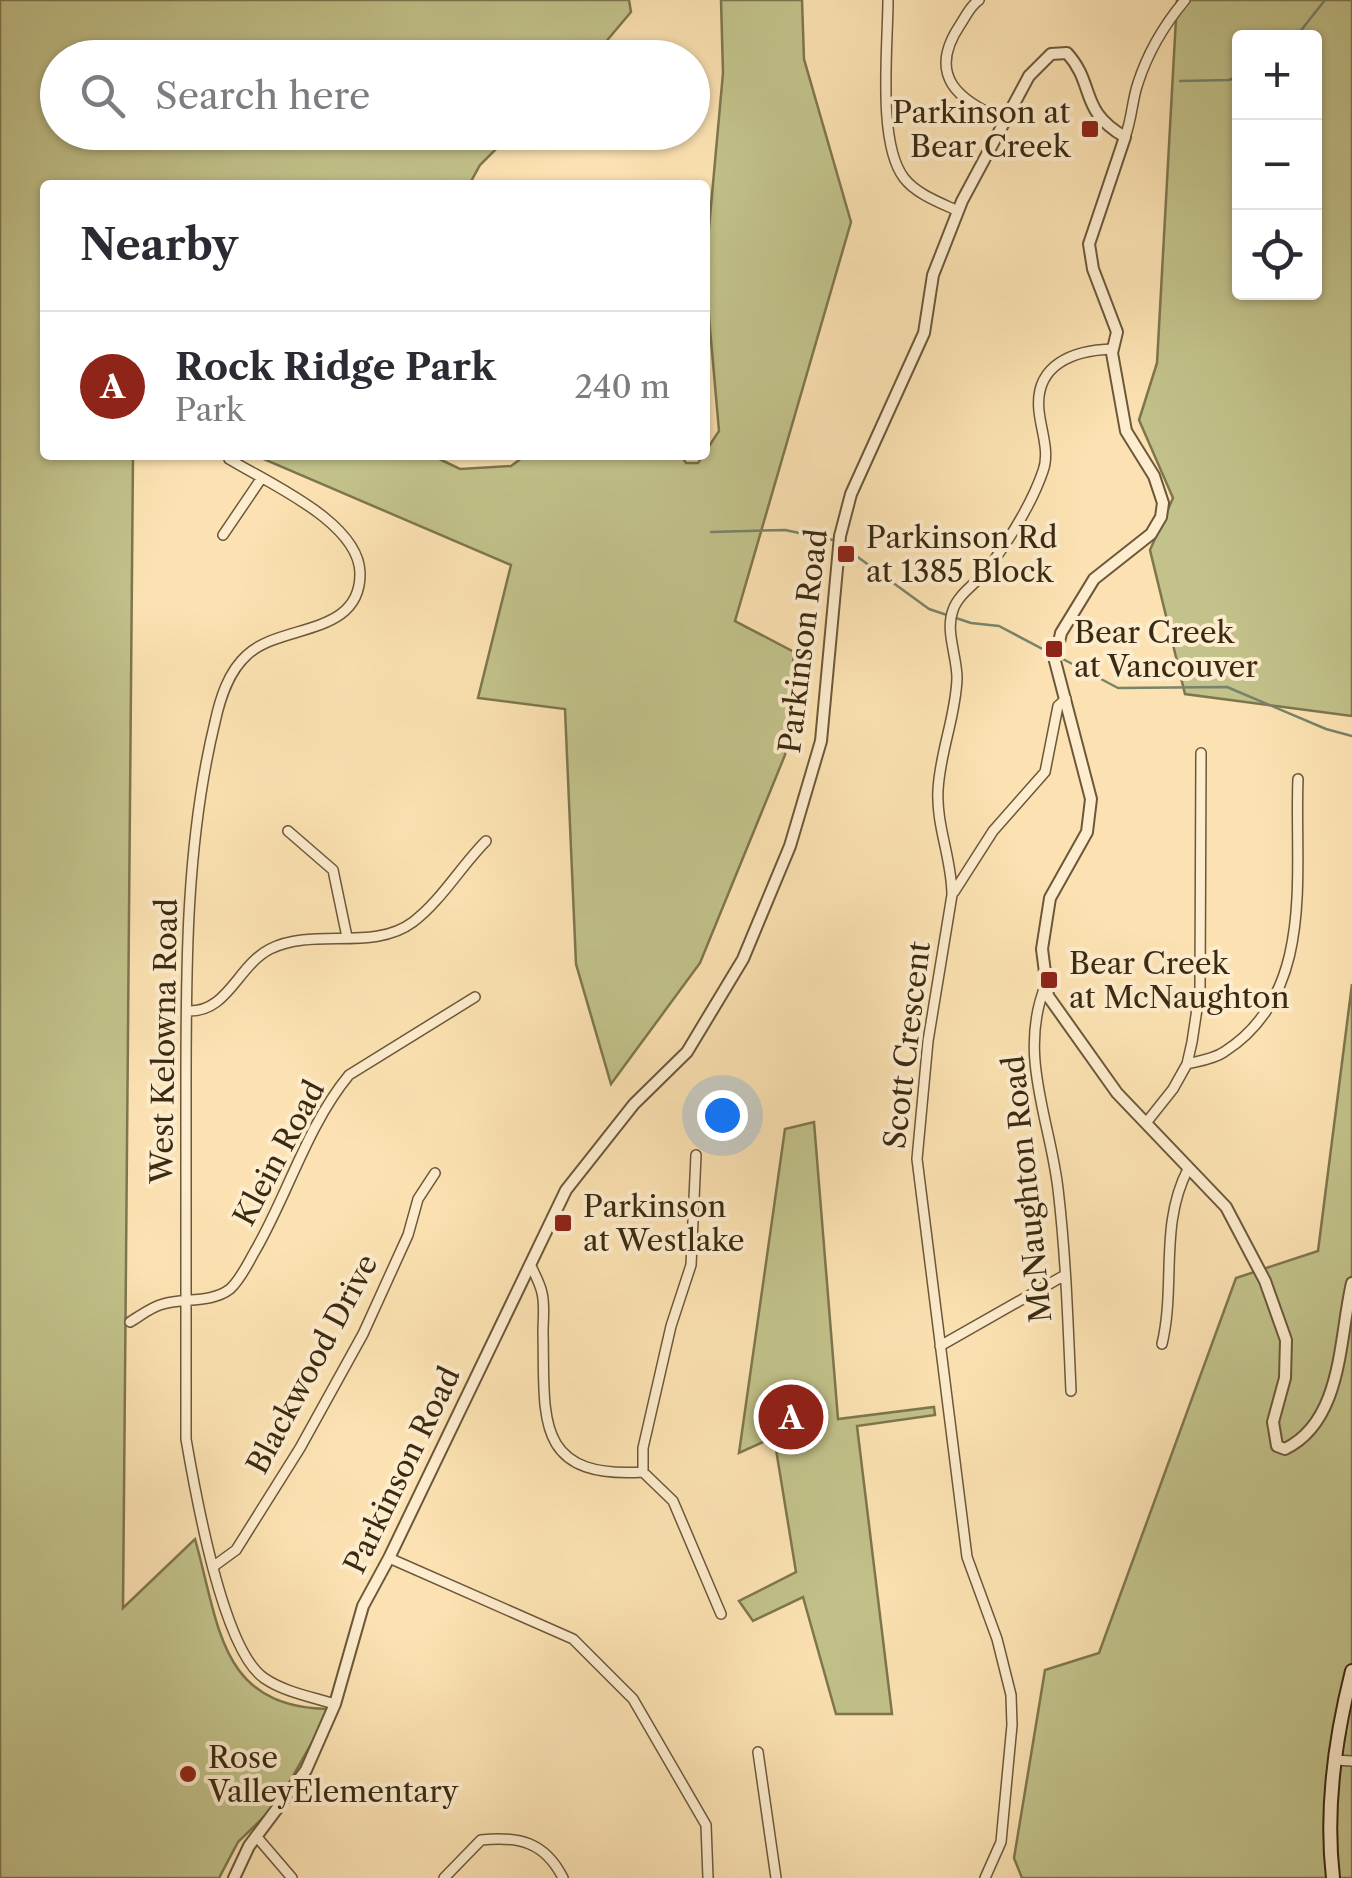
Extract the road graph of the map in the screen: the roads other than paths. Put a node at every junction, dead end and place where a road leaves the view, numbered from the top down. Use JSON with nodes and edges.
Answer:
{"nodes":[{"id":1,"x":888,"y":0,"type":"edge"},
{"id":2,"x":979,"y":0,"type":"edge"},
{"id":3,"x":1185,"y":0,"type":"edge"},
{"id":4,"x":1004,"y":120,"type":"junction"},
{"id":5,"x":1125,"y":136,"type":"junction"},
{"id":6,"x":958,"y":211,"type":"junction"},
{"id":7,"x":1113,"y":348,"type":"junction"},
{"id":8,"x":231,"y":460,"type":"edge"},
{"id":9,"x":261,"y":479,"type":"junction"},
{"id":10,"x":223,"y":535,"type":"dead end"},
{"id":11,"x":1066,"y":699,"type":"junction"},
{"id":12,"x":1201,"y":753,"type":"dead end"},
{"id":13,"x":1298,"y":779,"type":"dead end"},
{"id":14,"x":288,"y":831,"type":"dead end"},
{"id":15,"x":486,"y":841,"type":"dead end"},
{"id":16,"x":952,"y":894,"type":"junction"},
{"id":17,"x":348,"y":936,"type":"junction"},
{"id":18,"x":1046,"y":983,"type":"junction"},
{"id":19,"x":475,"y":997,"type":"dead end"},
{"id":20,"x":187,"y":1011,"type":"junction"},
{"id":21,"x":1187,"y":1064,"type":"junction"},
{"id":22,"x":1146,"y":1123,"type":"junction"},
{"id":23,"x":696,"y":1155,"type":"dead end"},
{"id":24,"x":1188,"y":1169,"type":"junction"},
{"id":25,"x":435,"y":1174,"type":"dead end"},
{"id":26,"x":530,"y":1264,"type":"junction"},
{"id":27,"x":1064,"y":1275,"type":"junction"},
{"id":28,"x":1352,"y":1282,"type":"edge"},
{"id":29,"x":186,"y":1300,"type":"junction"},
{"id":30,"x":130,"y":1322,"type":"dead end"},
{"id":31,"x":1162,"y":1344,"type":"dead end"},
{"id":32,"x":940,"y":1346,"type":"junction"},
{"id":33,"x":1071,"y":1391,"type":"dead end"},
{"id":34,"x":643,"y":1472,"type":"junction"},
{"id":35,"x":389,"y":1558,"type":"junction"},
{"id":36,"x":214,"y":1566,"type":"junction"},
{"id":37,"x":721,"y":1614,"type":"dead end"},
{"id":38,"x":1352,"y":1671,"type":"edge"},
{"id":39,"x":336,"y":1704,"type":"junction"},
{"id":40,"x":758,"y":1752,"type":"dead end"},
{"id":41,"x":1335,"y":1760,"type":"junction"},
{"id":42,"x":1352,"y":1761,"type":"edge"},
{"id":43,"x":256,"y":1836,"type":"junction"},
{"id":44,"x":234,"y":1878,"type":"edge"},
{"id":45,"x":292,"y":1878,"type":"edge"},
{"id":46,"x":444,"y":1878,"type":"edge"},
{"id":47,"x":563,"y":1878,"type":"edge"},
{"id":48,"x":708,"y":1878,"type":"edge"},
{"id":49,"x":776,"y":1878,"type":"edge"},
{"id":50,"x":985,"y":1878,"type":"edge"},
{"id":51,"x":1333,"y":1878,"type":"edge"}],
"edges":[{"from":1,"to":6,"type":"street"},
{"from":2,"to":4,"type":"street"},
{"from":3,"to":5,"type":"street"},
{"from":4,"to":5,"type":"street","name":"Parkinson Road"},
{"from":4,"to":6,"type":"street","name":"Parkinson Road"},
{"from":5,"to":7,"type":"street"},
{"from":6,"to":26,"type":"street","name":"Parkinson Road"},
{"from":7,"to":11,"type":"street"},
{"from":7,"to":16,"type":"street","name":"Scott Crescent"},
{"from":8,"to":9,"type":"street","name":"West Kelowna Road"},
{"from":9,"to":10,"type":"street"},
{"from":9,"to":20,"type":"street","name":"West Kelowna Road"},
{"from":11,"to":16,"type":"street"},
{"from":11,"to":18,"type":"street"},
{"from":12,"to":21,"type":"street"},
{"from":13,"to":21,"type":"street"},
{"from":14,"to":17,"type":"street"},
{"from":15,"to":17,"type":"street"},
{"from":16,"to":32,"type":"street","name":"Scott Crescent"},
{"from":17,"to":20,"type":"street"},
{"from":18,"to":22,"type":"street"},
{"from":18,"to":27,"type":"street","name":"McNaughton Road"},
{"from":19,"to":29,"type":"street","name":"Klein Road"},
{"from":20,"to":29,"type":"street","name":"West Kelowna Road"},
{"from":21,"to":22,"type":"street"},
{"from":22,"to":24,"type":"street"},
{"from":23,"to":34,"type":"street"},
{"from":24,"to":28,"type":"street"},
{"from":24,"to":31,"type":"street"},
{"from":25,"to":36,"type":"street","name":"Blackwood Drive"},
{"from":26,"to":34,"type":"street"},
{"from":26,"to":35,"type":"street","name":"Parkinson Road"},
{"from":27,"to":32,"type":"street"},
{"from":27,"to":33,"type":"street","name":"McNaughton Road"},
{"from":29,"to":30,"type":"street","name":"Klein Road"},
{"from":29,"to":36,"type":"street","name":"West Kelowna Road"},
{"from":32,"to":50,"type":"street","name":"Scott Crescent"},
{"from":34,"to":37,"type":"street"},
{"from":35,"to":39,"type":"street","name":"Parkinson Road"},
{"from":35,"to":48,"type":"street"},
{"from":36,"to":39,"type":"street","name":"West Kelowna Road"},
{"from":38,"to":41,"type":"main road"},
{"from":39,"to":43,"type":"street","name":"Parkinson Road"},
{"from":40,"to":49,"type":"street"},
{"from":41,"to":42,"type":"street"},
{"from":41,"to":51,"type":"main road"},
{"from":43,"to":44,"type":"street","name":"Parkinson Road"},
{"from":43,"to":45,"type":"street"},
{"from":46,"to":47,"type":"street"}]}
